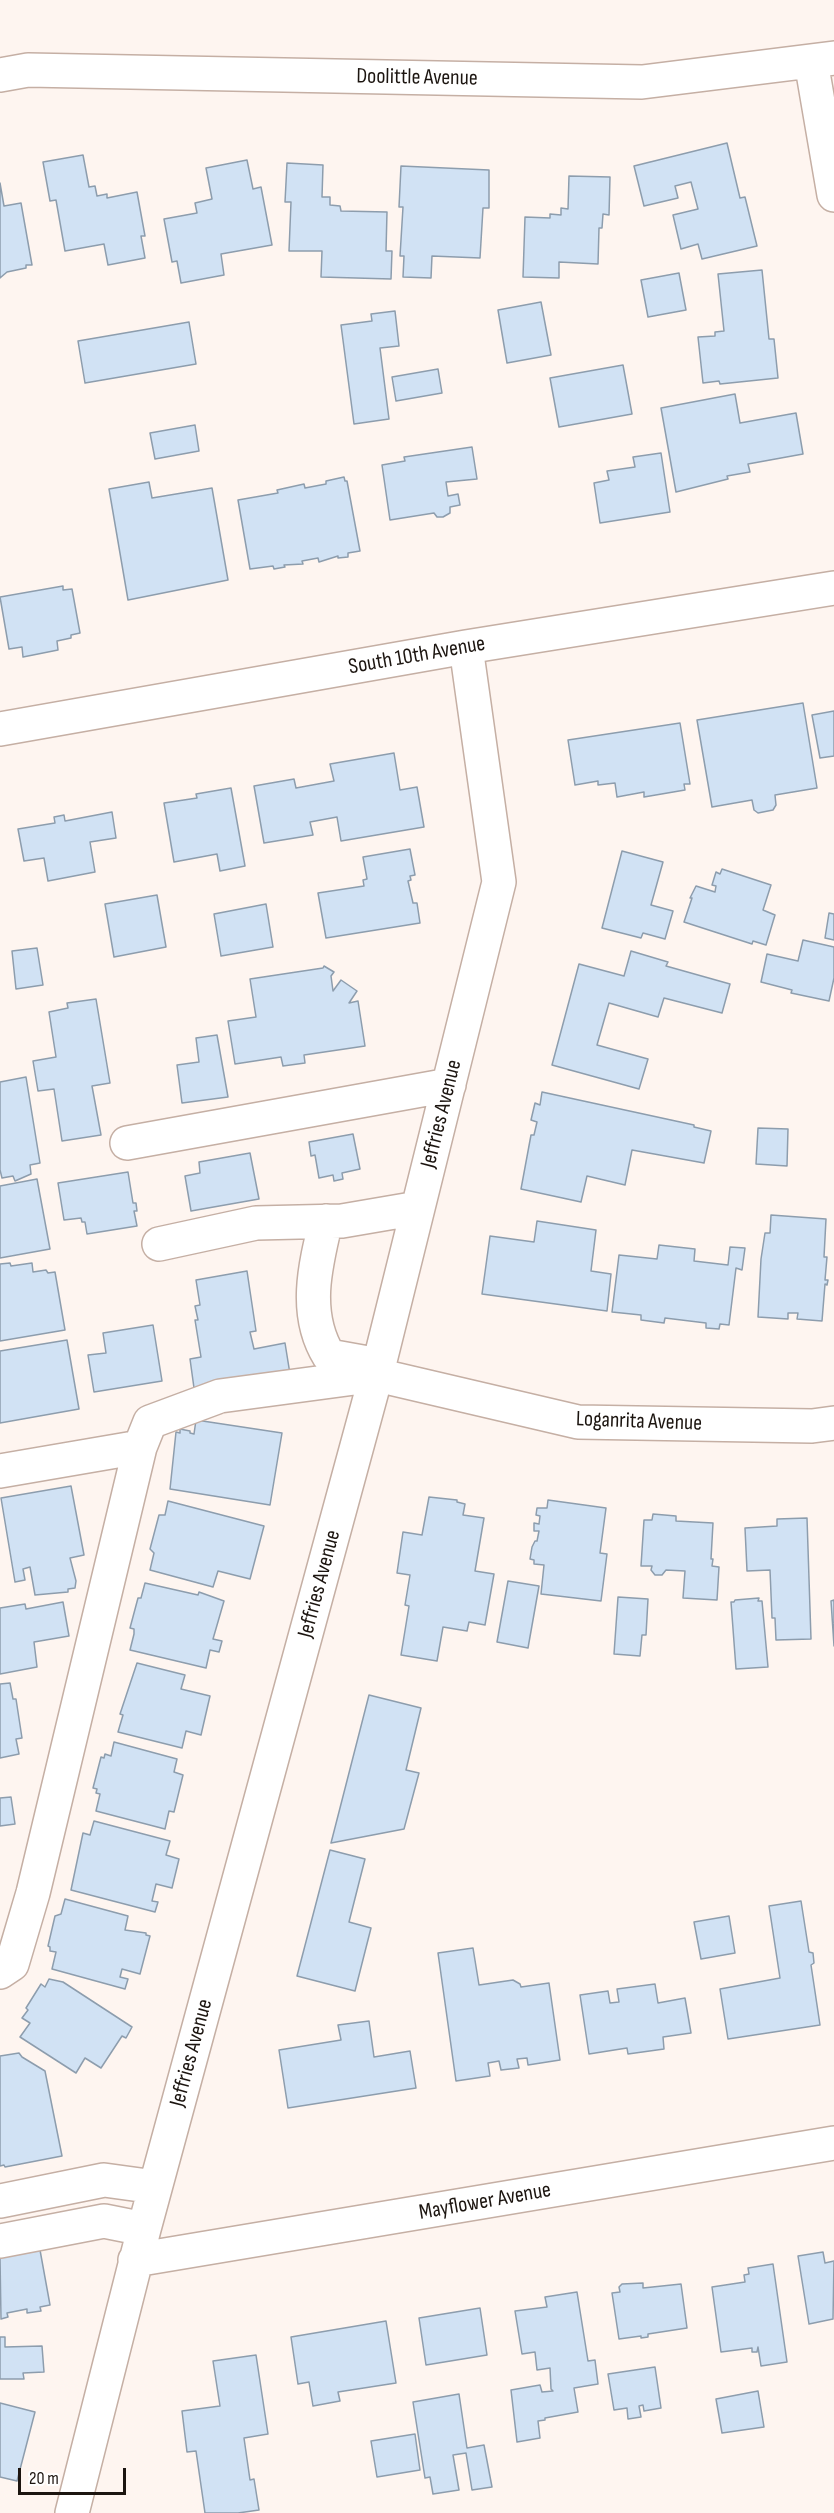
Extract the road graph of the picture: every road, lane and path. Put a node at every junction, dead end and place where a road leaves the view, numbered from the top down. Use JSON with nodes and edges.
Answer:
{"nodes":[{"id":1,"x":823,"y":60,"type":"edge"},
{"id":2,"x":0,"y":75,"type":"edge"},
{"id":3,"x":834,"y":195,"type":"edge"},
{"id":4,"x":834,"y":588,"type":"edge"},
{"id":5,"x":466,"y":647,"type":"junction"},
{"id":6,"x":0,"y":729,"type":"edge"},
{"id":7,"x":448,"y":1085,"type":"junction"},
{"id":8,"x":127,"y":1143,"type":"dead end"},
{"id":9,"x":418,"y":1208,"type":"junction"},
{"id":10,"x":326,"y":1221,"type":"junction"},
{"id":11,"x":159,"y":1244,"type":"dead end"},
{"id":12,"x":378,"y":1370,"type":"junction"},
{"id":13,"x":834,"y":1423,"type":"edge"},
{"id":14,"x":140,"y":1447,"type":"junction"},
{"id":15,"x":0,"y":1470,"type":"edge"},
{"id":16,"x":0,"y":1972,"type":"edge"},
{"id":17,"x":834,"y":2143,"type":"edge"},
{"id":18,"x":155,"y":2187,"type":"junction"},
{"id":19,"x":0,"y":2201,"type":"edge"},
{"id":20,"x":144,"y":2229,"type":"junction"},
{"id":21,"x":0,"y":2241,"type":"edge"},
{"id":22,"x":135,"y":2260,"type":"junction"},
{"id":23,"x":72,"y":2513,"type":"edge"}],
"edges":[{"from":1,"to":2,"type":"street","name":"Doolittle Avenue"},
{"from":1,"to":3,"type":"street"},
{"from":4,"to":5,"type":"street","name":"South 10th Avenue"},
{"from":5,"to":6,"type":"street","name":"South 10th Avenue"},
{"from":5,"to":7,"type":"street","name":"Jeffries Avenue"},
{"from":7,"to":8,"type":"street"},
{"from":7,"to":9,"type":"street","name":"Jeffries Avenue"},
{"from":9,"to":10,"type":"street"},
{"from":9,"to":12,"type":"street","name":"Jeffries Avenue"},
{"from":10,"to":11,"type":"street"},
{"from":10,"to":12,"type":"street","name":"Loganrita Avenue"},
{"from":12,"to":13,"type":"street","name":"Loganrita Avenue"},
{"from":12,"to":14,"type":"street"},
{"from":12,"to":18,"type":"street","name":"Jeffries Avenue"},
{"from":14,"to":15,"type":"street"},
{"from":14,"to":16,"type":"street"},
{"from":17,"to":22,"type":"street","name":"Mayflower Avenue"},
{"from":18,"to":19,"type":"street"},
{"from":18,"to":20,"type":"street","name":"Jeffries Avenue"},
{"from":20,"to":21,"type":"street"},
{"from":20,"to":22,"type":"street","name":"Jeffries Avenue"},
{"from":22,"to":23,"type":"street","name":"Jeffries Avenue"}]}
